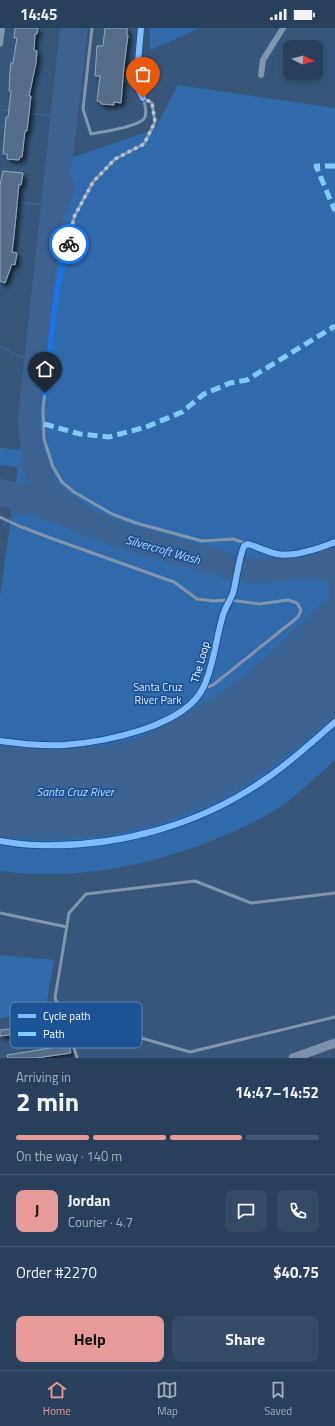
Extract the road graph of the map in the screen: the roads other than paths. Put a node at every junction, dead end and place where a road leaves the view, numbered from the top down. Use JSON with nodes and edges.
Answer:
{"nodes":[{"id":1,"x":2,"y":28,"type":"edge"},
{"id":2,"x":92,"y":28,"type":"edge"},
{"id":3,"x":141,"y":28,"type":"edge"},
{"id":4,"x":283,"y":28,"type":"edge"},
{"id":5,"x":0,"y":44,"type":"edge"},
{"id":6,"x":261,"y":75,"type":"dead end"},
{"id":7,"x":143,"y":98,"type":"junction"},
{"id":8,"x":0,"y":517,"type":"edge"},
{"id":9,"x":248,"y":544,"type":"dead end"},
{"id":10,"x":204,"y":688,"type":"dead end"},
{"id":11,"x":335,"y":893,"type":"edge"},
{"id":12,"x":0,"y":913,"type":"edge"},
{"id":13,"x":66,"y":927,"type":"junction"},
{"id":14,"x":57,"y":1002,"type":"edge"},
{"id":15,"x":335,"y":1017,"type":"edge"},
{"id":16,"x":142,"y":1038,"type":"edge"},
{"id":17,"x":335,"y":1043,"type":"edge"},
{"id":18,"x":74,"y":1048,"type":"edge"},
{"id":19,"x":77,"y":1058,"type":"edge"},
{"id":20,"x":293,"y":1058,"type":"edge"}],
"edges":[{"from":1,"to":5,"type":"street"},
{"from":2,"to":7,"type":"lane"},
{"from":3,"to":7,"type":"street"},
{"from":4,"to":6,"type":"street"},
{"from":7,"to":9,"type":"lane"},
{"from":8,"to":10,"type":"lane"},
{"from":11,"to":13,"type":"lane"},
{"from":12,"to":13,"type":"lane"},
{"from":13,"to":14,"type":"lane"},
{"from":15,"to":16,"type":"lane"},
{"from":17,"to":20,"type":"main road"},
{"from":18,"to":19,"type":"lane"}]}
